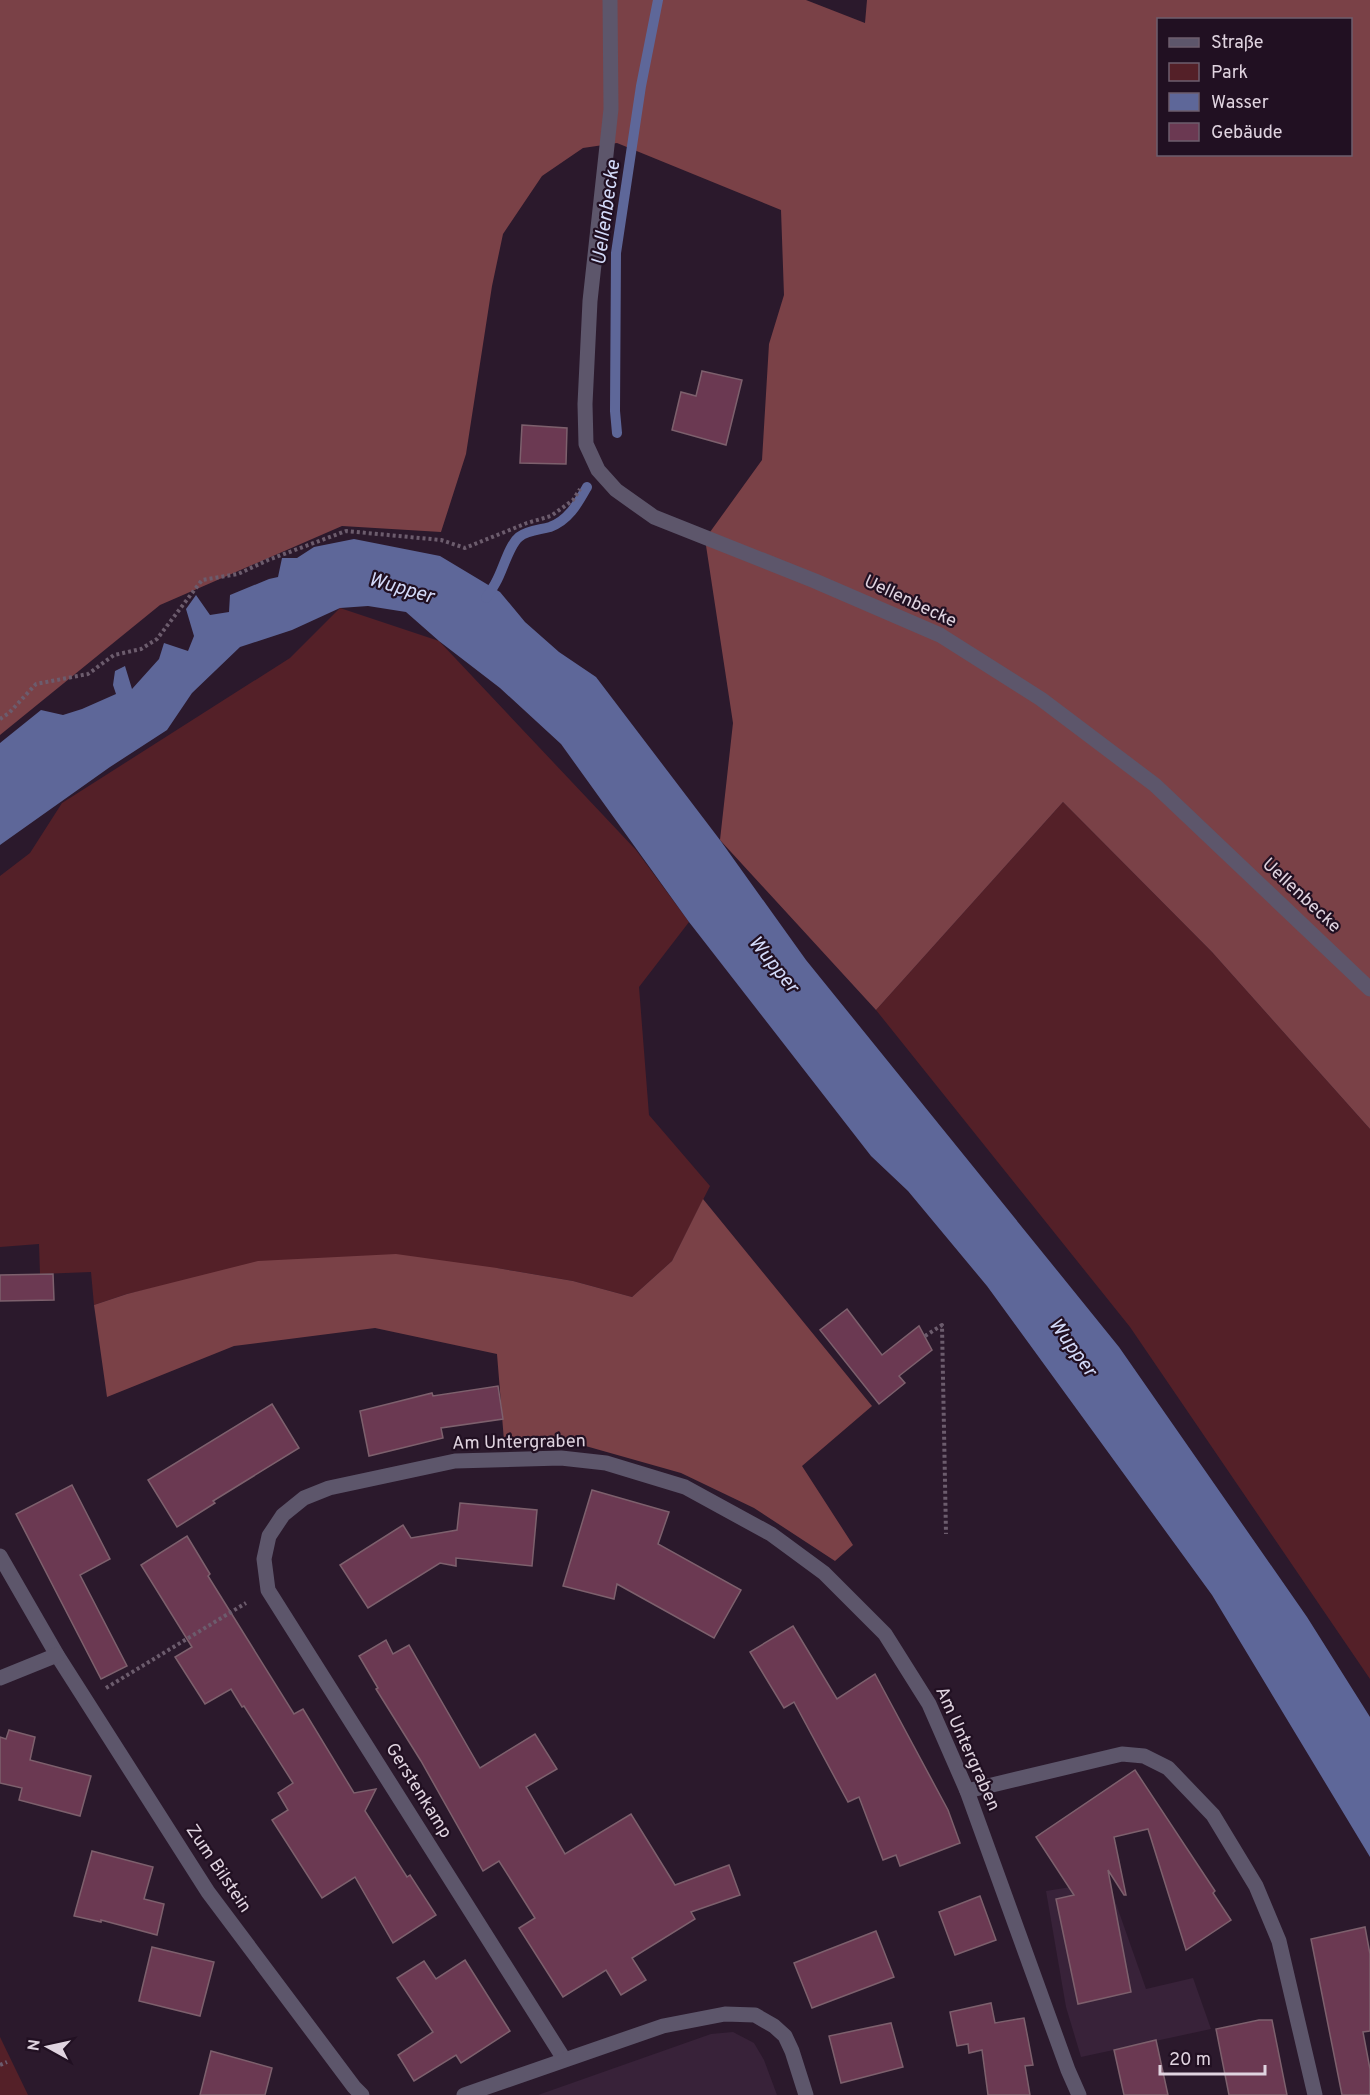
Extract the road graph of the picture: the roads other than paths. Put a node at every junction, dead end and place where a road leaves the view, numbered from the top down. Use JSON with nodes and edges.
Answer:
{"nodes":[{"id":1,"x":610,"y":0,"type":"edge"},
{"id":2,"x":1370,"y":989,"type":"edge"},
{"id":3,"x":269,"y":1536,"type":"joint"},
{"id":4,"x":0,"y":1556,"type":"edge"},
{"id":5,"x":57,"y":1656,"type":"junction"},
{"id":6,"x":0,"y":1678,"type":"edge"},
{"id":7,"x":967,"y":1791,"type":"junction"},
{"id":8,"x":564,"y":2059,"type":"junction"},
{"id":9,"x":362,"y":2095,"type":"edge"},
{"id":10,"x":464,"y":2095,"type":"edge"},
{"id":11,"x":806,"y":2095,"type":"edge"},
{"id":12,"x":1079,"y":2095,"type":"edge"},
{"id":13,"x":1315,"y":2095,"type":"edge"}],
"edges":[{"from":1,"to":2,"type":"street","name":"Uellenbecke"},
{"from":3,"to":7,"type":"street","name":"Am Untergraben"},
{"from":3,"to":8,"type":"street","name":"Gerstenkamp"},
{"from":4,"to":5,"type":"street","name":"Zum Bilstein"},
{"from":5,"to":6,"type":"street"},
{"from":5,"to":9,"type":"street","name":"Zum Bilstein"},
{"from":7,"to":12,"type":"street","name":"Am Untergraben"},
{"from":7,"to":13,"type":"street"},
{"from":8,"to":10,"type":"street"},
{"from":8,"to":11,"type":"street"}]}
